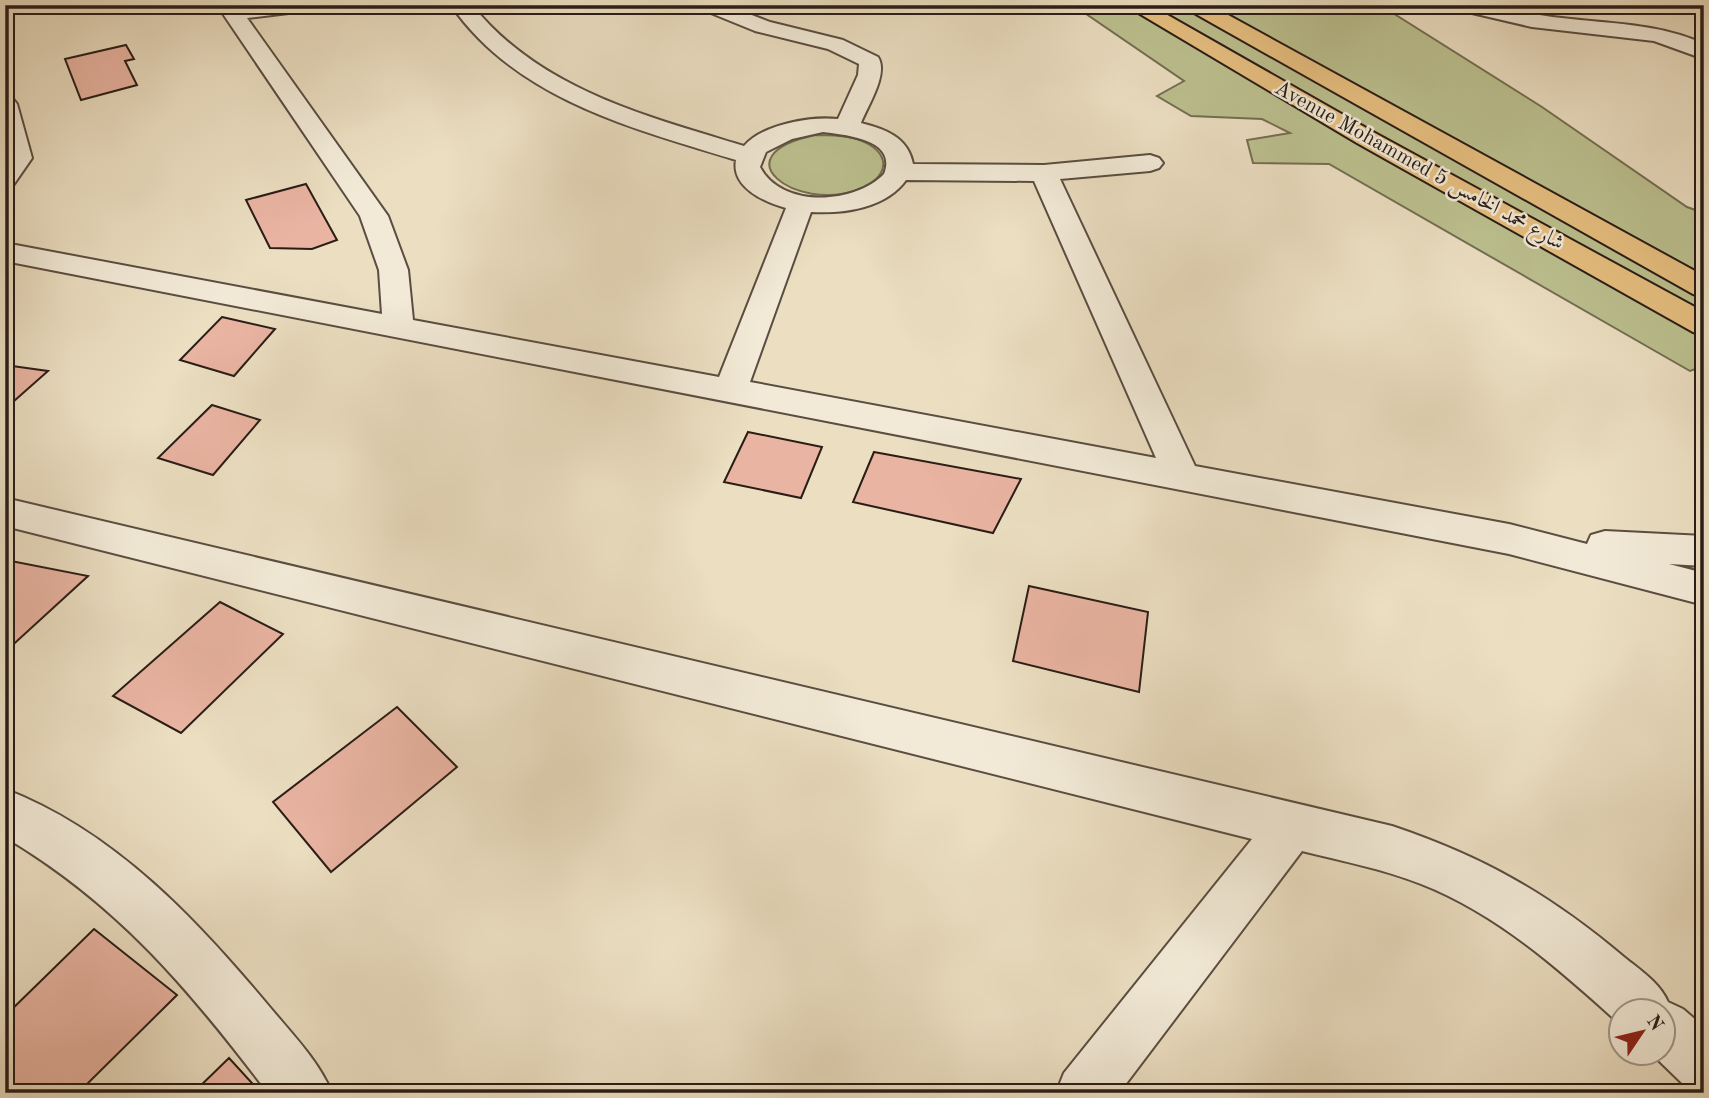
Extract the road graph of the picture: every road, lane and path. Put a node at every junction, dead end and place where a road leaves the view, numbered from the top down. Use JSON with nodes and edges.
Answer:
{"nodes":[{"id":1,"x":305,"y":5,"type":"edge"},
{"id":2,"x":461,"y":5,"type":"edge"},
{"id":3,"x":708,"y":5,"type":"edge"},
{"id":4,"x":1135,"y":5,"type":"edge"},
{"id":5,"x":1195,"y":5,"type":"edge"},
{"id":6,"x":1466,"y":5,"type":"edge"},
{"id":7,"x":230,"y":10,"type":"edge"},
{"id":8,"x":1698,"y":47,"type":"edge"},
{"id":9,"x":5,"y":104,"type":"edge"},
{"id":10,"x":846,"y":127,"type":"junction"},
{"id":11,"x":750,"y":156,"type":"junction"},
{"id":12,"x":1150,"y":163,"type":"dead end"},
{"id":13,"x":899,"y":172,"type":"junction"},
{"id":14,"x":1044,"y":173,"type":"junction"},
{"id":15,"x":5,"y":178,"type":"edge"},
{"id":16,"x":801,"y":203,"type":"junction"},
{"id":17,"x":5,"y":252,"type":"edge"},
{"id":18,"x":1704,"y":288,"type":"edge"},
{"id":19,"x":1704,"y":325,"type":"edge"},
{"id":20,"x":397,"y":327,"type":"junction"},
{"id":21,"x":730,"y":391,"type":"junction"},
{"id":22,"x":1182,"y":477,"type":"junction"},
{"id":23,"x":5,"y":512,"type":"edge"},
{"id":24,"x":1509,"y":539,"type":"junction"},
{"id":25,"x":1704,"y":551,"type":"edge"},
{"id":26,"x":1704,"y":589,"type":"edge"},
{"id":27,"x":5,"y":811,"type":"edge"},
{"id":28,"x":1293,"y":826,"type":"junction"},
{"id":29,"x":1628,"y":996,"type":"edge"},
{"id":30,"x":1678,"y":1041,"type":"edge"},
{"id":31,"x":1704,"y":1065,"type":"edge"},
{"id":32,"x":304,"y":1093,"type":"edge"},
{"id":33,"x":1084,"y":1093,"type":"edge"}],
"edges":[{"from":1,"to":7,"type":"street"},
{"from":2,"to":11,"type":"street"},
{"from":3,"to":10,"type":"street"},
{"from":4,"to":19,"type":"main road","name":"Avenue Mohammed 5 شارع محمد الخامس"},
{"from":5,"to":18,"type":"main road","name":"Avenue Mohammed 5 شارع محمد الخامس"},
{"from":6,"to":8,"type":"street"},
{"from":7,"to":20,"type":"street"},
{"from":9,"to":15,"type":"street"},
{"from":10,"to":11,"type":"street"},
{"from":10,"to":13,"type":"street"},
{"from":11,"to":16,"type":"street"},
{"from":12,"to":14,"type":"street"},
{"from":13,"to":14,"type":"street"},
{"from":13,"to":16,"type":"street"},
{"from":14,"to":22,"type":"street"},
{"from":16,"to":21,"type":"street"},
{"from":17,"to":20,"type":"street"},
{"from":20,"to":21,"type":"street"},
{"from":21,"to":22,"type":"street"},
{"from":22,"to":24,"type":"street"},
{"from":23,"to":28,"type":"street"},
{"from":24,"to":25,"type":"street"},
{"from":24,"to":26,"type":"street"},
{"from":27,"to":32,"type":"street"},
{"from":28,"to":29,"type":"street"},
{"from":28,"to":33,"type":"street"},
{"from":30,"to":31,"type":"street"}]}
